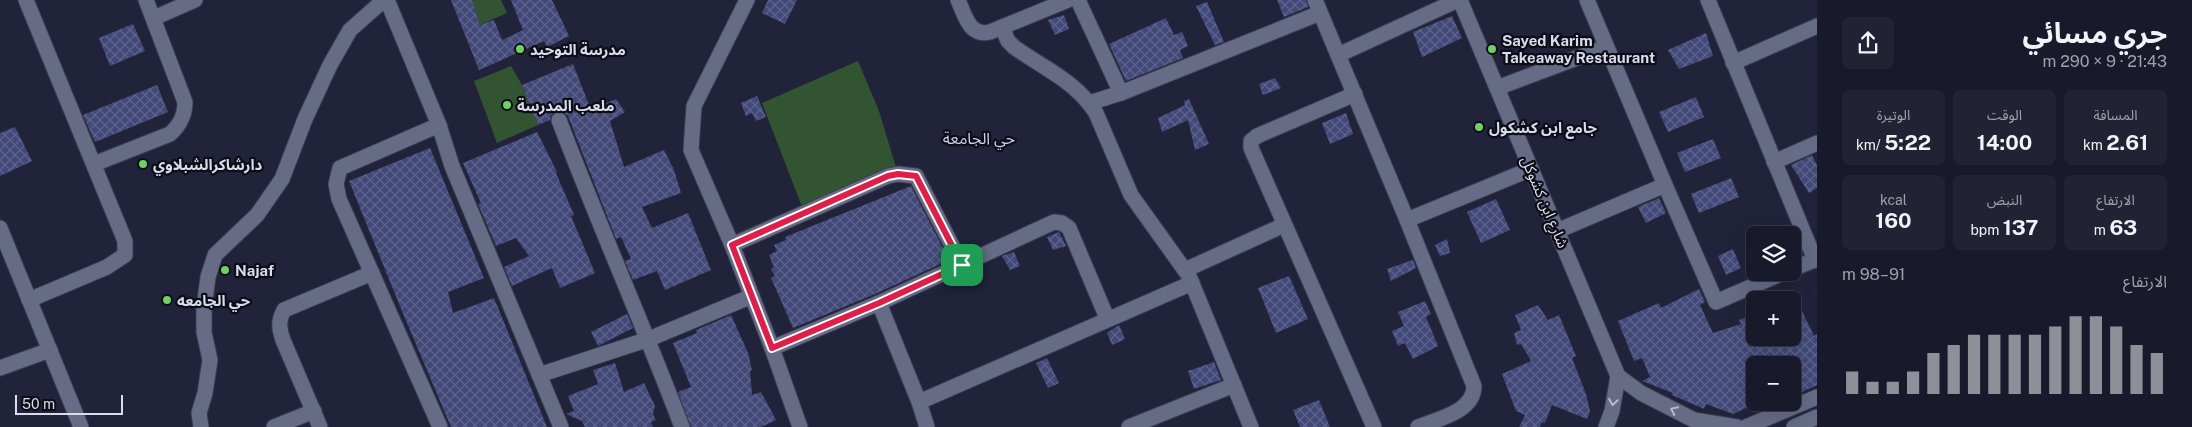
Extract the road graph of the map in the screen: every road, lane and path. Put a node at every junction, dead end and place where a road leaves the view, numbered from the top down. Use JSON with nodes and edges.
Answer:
{"nodes":[{"id":1,"x":26,"y":0,"type":"edge"},
{"id":2,"x":146,"y":0,"type":"edge"},
{"id":3,"x":195,"y":0,"type":"edge"},
{"id":4,"x":386,"y":0,"type":"edge"},
{"id":5,"x":747,"y":0,"type":"edge"},
{"id":6,"x":958,"y":0,"type":"edge"},
{"id":7,"x":1068,"y":0,"type":"edge"},
{"id":8,"x":1078,"y":0,"type":"edge"},
{"id":9,"x":1460,"y":0,"type":"edge"},
{"id":10,"x":1587,"y":0,"type":"edge"},
{"id":11,"x":1708,"y":0,"type":"edge"},
{"id":12,"x":1317,"y":7,"type":"edge"},
{"id":13,"x":154,"y":18,"type":"junction"},
{"id":14,"x":1817,"y":26,"type":"edge"},
{"id":15,"x":1002,"y":27,"type":"junction"},
{"id":16,"x":1606,"y":47,"type":"junction"},
{"id":17,"x":1338,"y":55,"type":"junction"},
{"id":18,"x":1733,"y":63,"type":"junction"},
{"id":19,"x":1497,"y":88,"type":"junction"},
{"id":20,"x":1121,"y":93,"type":"junction"},
{"id":21,"x":1354,"y":94,"type":"junction"},
{"id":22,"x":1090,"y":103,"type":"junction"},
{"id":23,"x":559,"y":120,"type":"dead end"},
{"id":24,"x":439,"y":125,"type":"junction"},
{"id":25,"x":1817,"y":143,"type":"edge"},
{"id":26,"x":1774,"y":162,"type":"junction"},
{"id":27,"x":94,"y":164,"type":"junction"},
{"id":28,"x":1531,"y":169,"type":"junction"},
{"id":29,"x":1666,"y":185,"type":"junction"},
{"id":30,"x":1407,"y":220,"type":"junction"},
{"id":31,"x":1284,"y":225,"type":"junction"},
{"id":32,"x":0,"y":228,"type":"edge"},
{"id":33,"x":1557,"y":231,"type":"junction"},
{"id":34,"x":732,"y":245,"type":"junction"},
{"id":35,"x":1816,"y":259,"type":"edge"},
{"id":36,"x":962,"y":265,"type":"junction"},
{"id":37,"x":1801,"y":265,"type":"edge"},
{"id":38,"x":372,"y":273,"type":"junction"},
{"id":39,"x":1188,"y":276,"type":"junction"},
{"id":40,"x":1764,"y":281,"type":"edge"},
{"id":41,"x":752,"y":296,"type":"junction"},
{"id":42,"x":29,"y":300,"type":"junction"},
{"id":43,"x":879,"y":303,"type":"junction"},
{"id":44,"x":1107,"y":318,"type":"junction"},
{"id":45,"x":649,"y":339,"type":"junction"},
{"id":46,"x":772,"y":348,"type":"junction"},
{"id":47,"x":50,"y":350,"type":"junction"},
{"id":48,"x":0,"y":368,"type":"edge"},
{"id":49,"x":539,"y":375,"type":"junction"},
{"id":50,"x":1618,"y":376,"type":"junction"},
{"id":51,"x":1234,"y":385,"type":"junction"},
{"id":52,"x":1817,"y":397,"type":"edge"},
{"id":53,"x":919,"y":402,"type":"junction"},
{"id":54,"x":314,"y":412,"type":"junction"},
{"id":55,"x":1817,"y":418,"type":"edge"},
{"id":56,"x":1442,"y":422,"type":"edge"},
{"id":57,"x":81,"y":427,"type":"edge"},
{"id":58,"x":201,"y":427,"type":"edge"},
{"id":59,"x":274,"y":427,"type":"edge"},
{"id":60,"x":320,"y":427,"type":"edge"},
{"id":61,"x":440,"y":427,"type":"edge"},
{"id":62,"x":561,"y":427,"type":"edge"},
{"id":63,"x":682,"y":427,"type":"edge"},
{"id":64,"x":800,"y":427,"type":"edge"},
{"id":65,"x":927,"y":427,"type":"edge"},
{"id":66,"x":1129,"y":427,"type":"edge"},
{"id":67,"x":1252,"y":427,"type":"edge"},
{"id":68,"x":1374,"y":427,"type":"edge"},
{"id":69,"x":1418,"y":427,"type":"edge"},
{"id":70,"x":1606,"y":427,"type":"edge"},
{"id":71,"x":1737,"y":427,"type":"edge"},
{"id":72,"x":1746,"y":427,"type":"edge"},
{"id":73,"x":1794,"y":427,"type":"edge"}],
"edges":[{"from":1,"to":27,"type":"street"},
{"from":2,"to":13,"type":"street"},
{"from":3,"to":13,"type":"street"},
{"from":4,"to":24,"type":"street"},
{"from":4,"to":58,"type":"street"},
{"from":5,"to":34,"type":"street"},
{"from":6,"to":15,"type":"street"},
{"from":7,"to":15,"type":"street"},
{"from":8,"to":20,"type":"street"},
{"from":9,"to":17,"type":"street"},
{"from":9,"to":19,"type":"street","name":"شارع ابن كشوكل"},
{"from":10,"to":16,"type":"street"},
{"from":11,"to":18,"type":"street"},
{"from":12,"to":17,"type":"street"},
{"from":12,"to":20,"type":"street"},
{"from":13,"to":27,"type":"street"},
{"from":14,"to":18,"type":"street"},
{"from":15,"to":22,"type":"street"},
{"from":16,"to":19,"type":"street"},
{"from":16,"to":29,"type":"street"},
{"from":17,"to":21,"type":"street"},
{"from":18,"to":26,"type":"street"},
{"from":19,"to":28,"type":"street","name":"شارع ابن كشوكل"},
{"from":20,"to":22,"type":"street"},
{"from":21,"to":30,"type":"street"},
{"from":21,"to":31,"type":"street"},
{"from":22,"to":39,"type":"street"},
{"from":23,"to":45,"type":"street"},
{"from":24,"to":38,"type":"street"},
{"from":24,"to":49,"type":"street"},
{"from":25,"to":26,"type":"street"},
{"from":26,"to":35,"type":"street"},
{"from":27,"to":42,"type":"street"},
{"from":28,"to":30,"type":"street"},
{"from":28,"to":33,"type":"street","name":"شارع ابن كشوكل"},
{"from":29,"to":33,"type":"street"},
{"from":29,"to":40,"type":"street"},
{"from":30,"to":56,"type":"street"},
{"from":31,"to":39,"type":"street"},
{"from":31,"to":68,"type":"street"},
{"from":32,"to":42,"type":"street"},
{"from":33,"to":50,"type":"street","name":"شارع ابن كشوكل"},
{"from":34,"to":36,"type":"street"},
{"from":34,"to":41,"type":"street"},
{"from":35,"to":37,"type":"street"},
{"from":36,"to":43,"type":"street"},
{"from":36,"to":44,"type":"street"},
{"from":38,"to":54,"type":"street"},
{"from":38,"to":61,"type":"street"},
{"from":39,"to":44,"type":"street"},
{"from":39,"to":51,"type":"street"},
{"from":41,"to":45,"type":"street"},
{"from":41,"to":46,"type":"street"},
{"from":42,"to":47,"type":"street"},
{"from":43,"to":46,"type":"street"},
{"from":43,"to":53,"type":"street"},
{"from":44,"to":53,"type":"street"},
{"from":45,"to":49,"type":"street"},
{"from":45,"to":63,"type":"street"},
{"from":46,"to":64,"type":"street"},
{"from":47,"to":48,"type":"street"},
{"from":47,"to":57,"type":"street"},
{"from":49,"to":62,"type":"street"},
{"from":50,"to":70,"type":"street","one_way":true},
{"from":71,"to":50,"type":"street","one_way":true},
{"from":51,"to":66,"type":"street"},
{"from":51,"to":67,"type":"street"},
{"from":52,"to":72,"type":"street"},
{"from":53,"to":65,"type":"street"},
{"from":54,"to":59,"type":"street"},
{"from":54,"to":60,"type":"street"},
{"from":55,"to":73,"type":"street"},
{"from":56,"to":69,"type":"street"}]}
